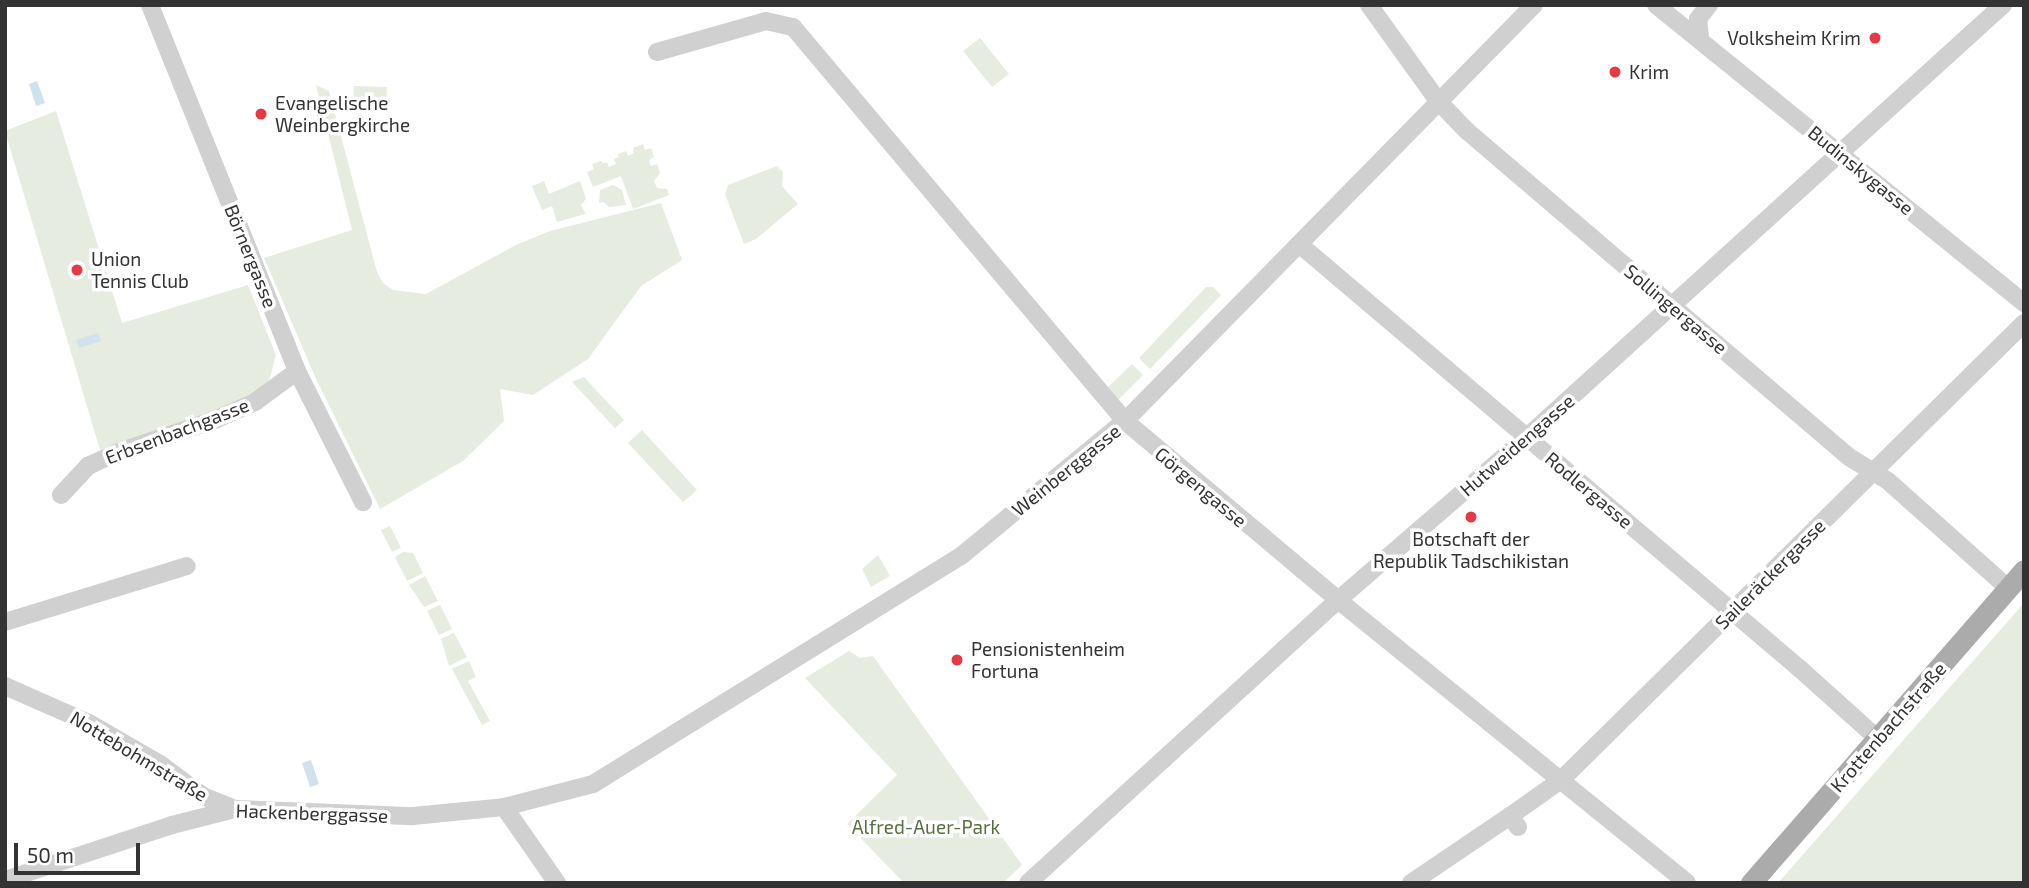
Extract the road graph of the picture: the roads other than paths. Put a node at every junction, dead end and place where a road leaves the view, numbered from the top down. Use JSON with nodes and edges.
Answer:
{"nodes":[{"id":1,"x":150,"y":5,"type":"edge"},
{"id":2,"x":1369,"y":5,"type":"edge"},
{"id":3,"x":1534,"y":5,"type":"edge"},
{"id":4,"x":1656,"y":5,"type":"edge"},
{"id":5,"x":1709,"y":5,"type":"edge"},
{"id":6,"x":2003,"y":5,"type":"edge"},
{"id":7,"x":1700,"y":37,"type":"junction"},
{"id":8,"x":657,"y":52,"type":"dead end"},
{"id":9,"x":1438,"y":101,"type":"junction"},
{"id":10,"x":1840,"y":153,"type":"junction"},
{"id":11,"x":1299,"y":244,"type":"junction"},
{"id":12,"x":2024,"y":303,"type":"edge"},
{"id":13,"x":1673,"y":306,"type":"junction"},
{"id":14,"x":2024,"y":323,"type":"edge"},
{"id":15,"x":297,"y":371,"type":"junction"},
{"id":16,"x":1125,"y":421,"type":"junction"},
{"id":17,"x":1527,"y":437,"type":"junction"},
{"id":18,"x":1874,"y":472,"type":"junction"},
{"id":19,"x":61,"y":495,"type":"dead end"},
{"id":20,"x":363,"y":502,"type":"dead end"},
{"id":21,"x":187,"y":566,"type":"dead end"},
{"id":22,"x":2024,"y":570,"type":"edge"},
{"id":23,"x":2008,"y":588,"type":"junction"},
{"id":24,"x":1338,"y":600,"type":"junction"},
{"id":25,"x":1732,"y":611,"type":"junction"},
{"id":26,"x":5,"y":622,"type":"edge"},
{"id":27,"x":5,"y":686,"type":"edge"},
{"id":28,"x":1877,"y":738,"type":"junction"},
{"id":29,"x":1561,"y":780,"type":"junction"},
{"id":30,"x":504,"y":807,"type":"junction"},
{"id":31,"x":235,"y":809,"type":"junction"},
{"id":32,"x":5,"y":880,"type":"edge"},
{"id":33,"x":557,"y":883,"type":"edge"},
{"id":34,"x":1028,"y":883,"type":"edge"},
{"id":35,"x":1411,"y":883,"type":"edge"},
{"id":36,"x":1687,"y":883,"type":"edge"},
{"id":37,"x":1751,"y":883,"type":"edge"}],
"edges":[{"from":1,"to":15,"type":"street","name":"Börnergasse"},
{"from":2,"to":9,"type":"street","name":"Sollingergasse"},
{"from":3,"to":9,"type":"street","name":"Weinberggasse"},
{"from":4,"to":7,"type":"street","name":"Budinskygasse"},
{"from":5,"to":7,"type":"street"},
{"from":6,"to":10,"type":"street","name":"Hutweidengasse"},
{"from":7,"to":10,"type":"street","name":"Budinskygasse"},
{"from":8,"to":16,"type":"street","name":"Görgengasse"},
{"from":9,"to":11,"type":"street","name":"Weinberggasse"},
{"from":9,"to":13,"type":"street","name":"Sollingergasse"},
{"from":10,"to":12,"type":"street","name":"Budinskygasse"},
{"from":10,"to":13,"type":"street","name":"Hutweidengasse"},
{"from":11,"to":16,"type":"street","name":"Weinberggasse"},
{"from":11,"to":17,"type":"street","name":"Rodlergasse"},
{"from":13,"to":17,"type":"street","name":"Hutweidengasse"},
{"from":13,"to":18,"type":"street","name":"Sollingergasse"},
{"from":14,"to":18,"type":"street","name":"Saileräckergasse"},
{"from":15,"to":19,"type":"street","name":"Erbsenbachgasse"},
{"from":15,"to":20,"type":"street","name":"Börnergasse"},
{"from":16,"to":24,"type":"street","name":"Görgengasse"},
{"from":16,"to":30,"type":"street","name":"Weinberggasse"},
{"from":17,"to":24,"type":"street","name":"Hutweidengasse"},
{"from":17,"to":25,"type":"street","name":"Rodlergasse"},
{"from":18,"to":23,"type":"street","name":"Sollingergasse"},
{"from":18,"to":25,"type":"street","name":"Saileräckergasse"},
{"from":21,"to":26,"type":"street"},
{"from":22,"to":23,"type":"main road","name":"Krottenbachstraße"},
{"from":23,"to":28,"type":"main road","name":"Krottenbachstraße"},
{"from":24,"to":29,"type":"street","name":"Görgengasse"},
{"from":24,"to":34,"type":"street","name":"Hutweidengasse"},
{"from":25,"to":28,"type":"street","name":"Rodlergasse"},
{"from":25,"to":29,"type":"street","name":"Saileräckergasse"},
{"from":27,"to":31,"type":"street","name":"Nottebohmstraße"},
{"from":28,"to":37,"type":"main road","name":"Krottenbachstraße"},
{"from":29,"to":35,"type":"street","name":"Saileräckergasse"},
{"from":29,"to":36,"type":"street","name":"Görgengasse"},
{"from":30,"to":31,"type":"street","name":"Hackenberggasse"},
{"from":30,"to":33,"type":"street"},
{"from":31,"to":32,"type":"street","name":"Hackenberggasse"}]}
